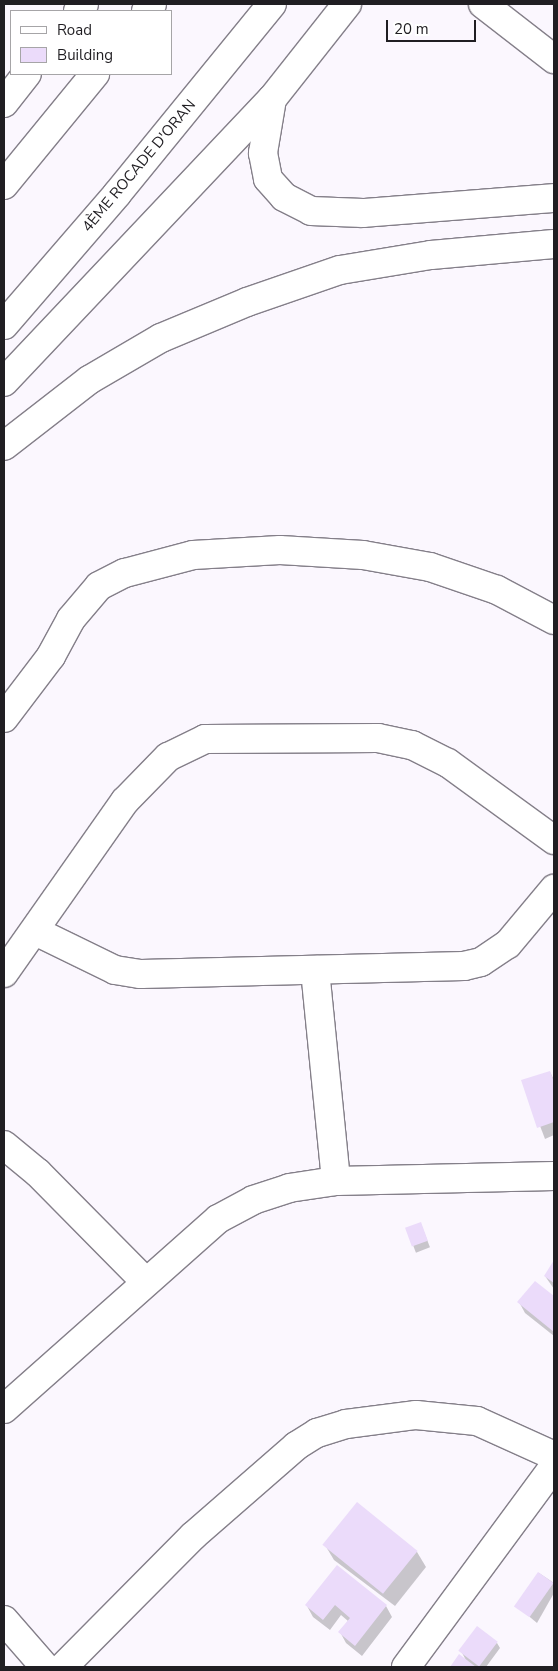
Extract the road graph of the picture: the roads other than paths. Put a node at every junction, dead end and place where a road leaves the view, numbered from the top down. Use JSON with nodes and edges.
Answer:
{"nodes":[{"id":1,"x":272,"y":4,"type":"edge"},
{"id":2,"x":347,"y":4,"type":"edge"},
{"id":3,"x":483,"y":4,"type":"edge"},
{"id":4,"x":554,"y":60,"type":"edge"},
{"id":5,"x":26,"y":75,"type":"edge"},
{"id":6,"x":94,"y":75,"type":"edge"},
{"id":7,"x":272,"y":99,"type":"junction"},
{"id":8,"x":4,"y":103,"type":"edge"},
{"id":9,"x":4,"y":185,"type":"edge"},
{"id":10,"x":554,"y":198,"type":"edge"},
{"id":11,"x":554,"y":244,"type":"edge"},
{"id":12,"x":4,"y":325,"type":"edge"},
{"id":13,"x":4,"y":382,"type":"edge"},
{"id":14,"x":4,"y":446,"type":"edge"},
{"id":15,"x":554,"y":620,"type":"edge"},
{"id":16,"x":4,"y":718,"type":"edge"},
{"id":17,"x":554,"y":840,"type":"edge"},
{"id":18,"x":554,"y":888,"type":"edge"},
{"id":19,"x":35,"y":931,"type":"junction"},
{"id":20,"x":315,"y":970,"type":"junction"},
{"id":21,"x":4,"y":973,"type":"edge"},
{"id":22,"x":4,"y":1145,"type":"edge"},
{"id":23,"x":554,"y":1176,"type":"edge"},
{"id":24,"x":336,"y":1181,"type":"junction"},
{"id":25,"x":145,"y":1282,"type":"junction"},
{"id":26,"x":4,"y":1409,"type":"edge"},
{"id":27,"x":554,"y":1456,"type":"edge"},
{"id":28,"x":554,"y":1466,"type":"edge"},
{"id":29,"x":4,"y":1620,"type":"edge"},
{"id":30,"x":45,"y":1667,"type":"edge"},
{"id":31,"x":63,"y":1667,"type":"edge"},
{"id":32,"x":406,"y":1667,"type":"edge"}],
"edges":[{"from":1,"to":12,"type":"main road","name":"4ÈME ROCADE D'ORAN"},
{"from":2,"to":7,"type":"main road"},
{"from":3,"to":4,"type":"main road"},
{"from":5,"to":8,"type":"main road"},
{"from":6,"to":9,"type":"main road"},
{"from":7,"to":10,"type":"main road"},
{"from":7,"to":13,"type":"main road"},
{"from":11,"to":14,"type":"main road"},
{"from":15,"to":16,"type":"main road"},
{"from":17,"to":19,"type":"main road"},
{"from":18,"to":20,"type":"main road"},
{"from":19,"to":20,"type":"main road"},
{"from":19,"to":21,"type":"main road"},
{"from":20,"to":24,"type":"main road"},
{"from":22,"to":25,"type":"main road"},
{"from":23,"to":24,"type":"main road"},
{"from":24,"to":25,"type":"main road"},
{"from":25,"to":26,"type":"main road"},
{"from":27,"to":31,"type":"main road"},
{"from":28,"to":32,"type":"main road"},
{"from":29,"to":30,"type":"main road"}]}
